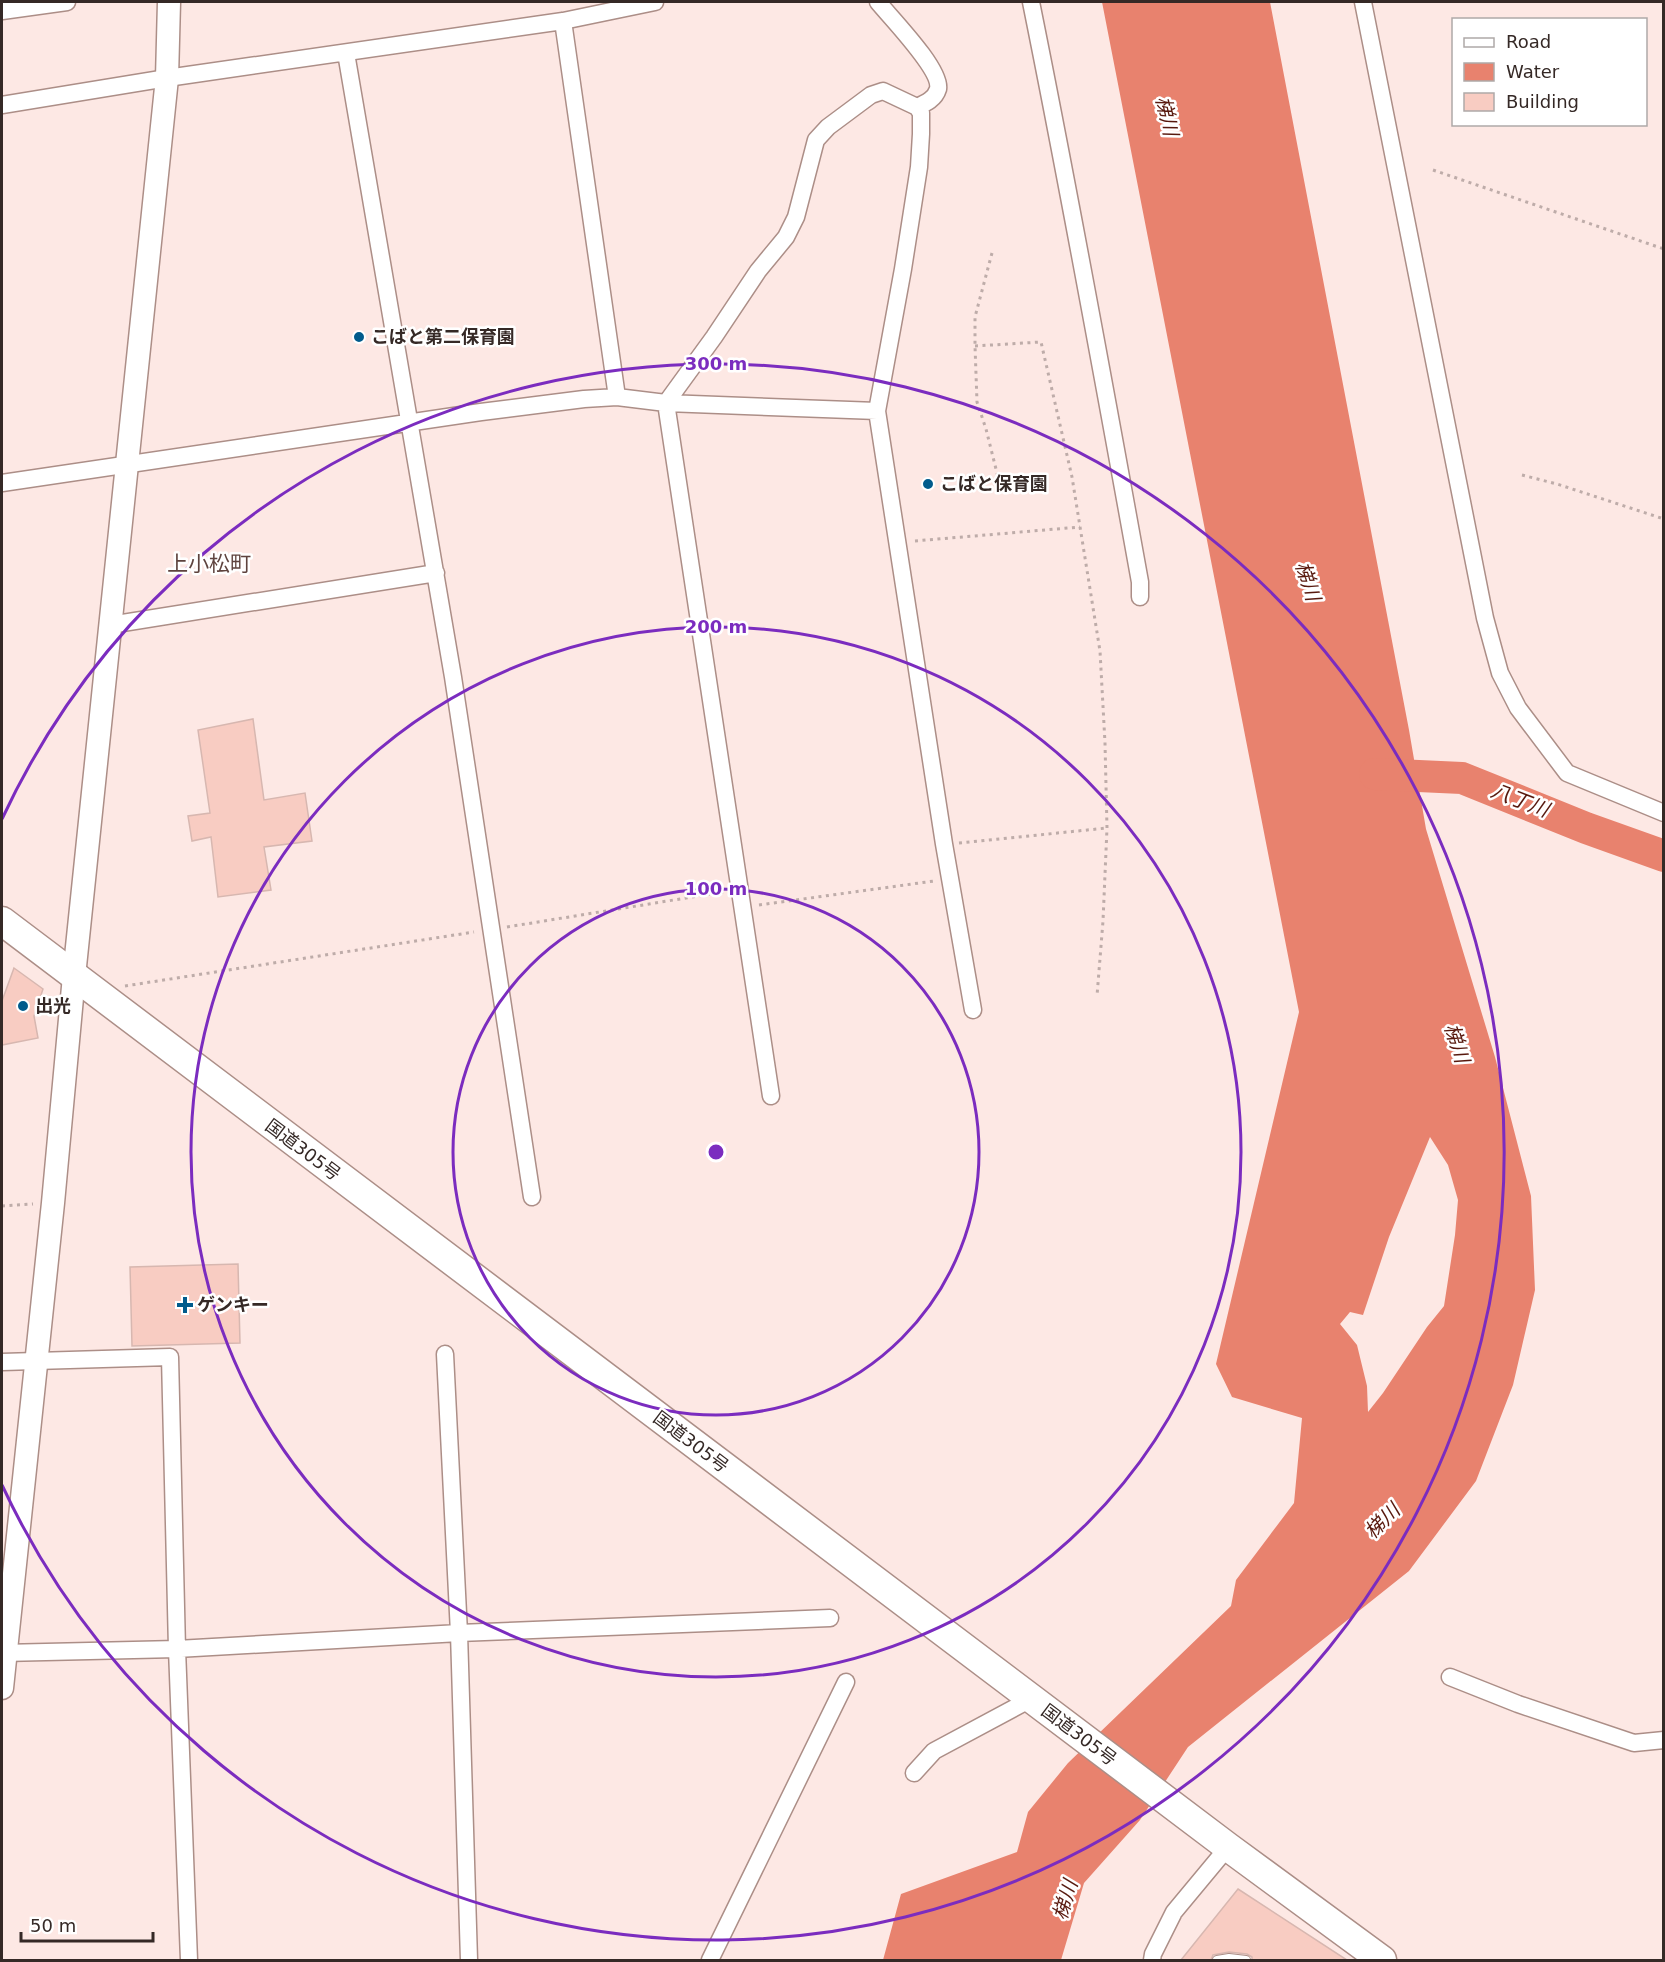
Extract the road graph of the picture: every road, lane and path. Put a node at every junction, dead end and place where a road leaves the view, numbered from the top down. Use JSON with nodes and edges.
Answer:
{"nodes":[{"id":1,"x":67,"y":2,"type":"edge"},
{"id":2,"x":169,"y":2,"type":"edge"},
{"id":3,"x":655,"y":2,"type":"edge"},
{"id":4,"x":878,"y":2,"type":"edge"},
{"id":5,"x":1031,"y":2,"type":"edge"},
{"id":6,"x":1363,"y":2,"type":"edge"},
{"id":7,"x":2,"y":11,"type":"edge"},
{"id":8,"x":563,"y":21,"type":"junction"},
{"id":9,"x":346,"y":53,"type":"junction"},
{"id":10,"x":167,"y":78,"type":"junction"},
{"id":11,"x":2,"y":105,"type":"edge"},
{"id":12,"x":917,"y":107,"type":"junction"},
{"id":13,"x":1433,"y":170,"type":"dead end"},
{"id":14,"x":1664,"y":249,"type":"edge"},
{"id":15,"x":992,"y":253,"type":"dead end"},
{"id":16,"x":975,"y":346,"type":"junction"},
{"id":17,"x":617,"y":397,"type":"junction"},
{"id":18,"x":666,"y":403,"type":"junction"},
{"id":19,"x":878,"y":411,"type":"junction"},
{"id":20,"x":411,"y":423,"type":"junction"},
{"id":21,"x":127,"y":464,"type":"junction"},
{"id":22,"x":1522,"y":475,"type":"dead end"},
{"id":23,"x":998,"y":477,"type":"dead end"},
{"id":24,"x":2,"y":483,"type":"edge"},
{"id":25,"x":1664,"y":519,"type":"edge"},
{"id":26,"x":1080,"y":527,"type":"junction"},
{"id":27,"x":897,"y":542,"type":"junction"},
{"id":28,"x":436,"y":573,"type":"junction"},
{"id":29,"x":1140,"y":597,"type":"dead end"},
{"id":30,"x":110,"y":625,"type":"junction"},
{"id":31,"x":1664,"y":813,"type":"edge"},
{"id":32,"x":1107,"y":828,"type":"junction"},
{"id":33,"x":945,"y":844,"type":"junction"},
{"id":34,"x":951,"y":878,"type":"junction"},
{"id":35,"x":740,"y":890,"type":"junction"},
{"id":36,"x":742,"y":907,"type":"junction"},
{"id":37,"x":2,"y":921,"type":"edge"},
{"id":38,"x":490,"y":930,"type":"junction"},
{"id":39,"x":74,"y":976,"type":"junction"},
{"id":40,"x":99,"y":995,"type":"junction"},
{"id":41,"x":1097,"y":996,"type":"dead end"},
{"id":42,"x":973,"y":1010,"type":"dead end"},
{"id":43,"x":771,"y":1096,"type":"dead end"},
{"id":44,"x":532,"y":1197,"type":"dead end"},
{"id":45,"x":53,"y":1203,"type":"junction"},
{"id":46,"x":2,"y":1206,"type":"edge"},
{"id":47,"x":445,"y":1354,"type":"dead end"},
{"id":48,"x":37,"y":1361,"type":"junction"},
{"id":49,"x":2,"y":1362,"type":"edge"},
{"id":50,"x":830,"y":1618,"type":"dead end"},
{"id":51,"x":459,"y":1633,"type":"junction"},
{"id":52,"x":177,"y":1649,"type":"junction"},
{"id":53,"x":3,"y":1653,"type":"edge"},
{"id":54,"x":1450,"y":1677,"type":"dead end"},
{"id":55,"x":846,"y":1682,"type":"dead end"},
{"id":56,"x":2,"y":1688,"type":"edge"},
{"id":57,"x":1037,"y":1703,"type":"junction"},
{"id":58,"x":1664,"y":1740,"type":"edge"},
{"id":59,"x":914,"y":1773,"type":"dead end"},
{"id":60,"x":1223,"y":1844,"type":"junction"},
{"id":61,"x":189,"y":1960,"type":"edge"},
{"id":62,"x":469,"y":1960,"type":"edge"},
{"id":63,"x":710,"y":1960,"type":"edge"},
{"id":64,"x":1152,"y":1960,"type":"edge"},
{"id":65,"x":1217,"y":1960,"type":"edge"},
{"id":66,"x":1246,"y":1960,"type":"edge"},
{"id":67,"x":1382,"y":1960,"type":"edge"}],
"edges":[{"from":1,"to":7,"type":"street"},
{"from":2,"to":10,"type":"street"},
{"from":3,"to":8,"type":"street"},
{"from":4,"to":12,"type":"street"},
{"from":5,"to":29,"type":"street"},
{"from":6,"to":31,"type":"street"},
{"from":8,"to":9,"type":"street"},
{"from":8,"to":17,"type":"street"},
{"from":9,"to":10,"type":"street"},
{"from":9,"to":20,"type":"street"},
{"from":10,"to":11,"type":"street"},
{"from":10,"to":21,"type":"street"},
{"from":12,"to":18,"type":"street"},
{"from":12,"to":19,"type":"street"},
{"from":13,"to":14,"type":"path"},
{"from":15,"to":16,"type":"path"},
{"from":16,"to":23,"type":"path"},
{"from":16,"to":26,"type":"path"},
{"from":17,"to":18,"type":"street"},
{"from":17,"to":20,"type":"street"},
{"from":18,"to":19,"type":"street"},
{"from":18,"to":35,"type":"street"},
{"from":19,"to":27,"type":"street"},
{"from":20,"to":21,"type":"street"},
{"from":20,"to":28,"type":"street"},
{"from":21,"to":24,"type":"street"},
{"from":21,"to":30,"type":"street"},
{"from":22,"to":25,"type":"path"},
{"from":26,"to":27,"type":"path"},
{"from":26,"to":32,"type":"path"},
{"from":27,"to":33,"type":"street"},
{"from":28,"to":30,"type":"street"},
{"from":28,"to":38,"type":"street"},
{"from":30,"to":39,"type":"street"},
{"from":32,"to":33,"type":"path"},
{"from":32,"to":41,"type":"path"},
{"from":33,"to":34,"type":"street"},
{"from":34,"to":36,"type":"path"},
{"from":34,"to":42,"type":"street"},
{"from":35,"to":36,"type":"street"},
{"from":35,"to":38,"type":"path"},
{"from":36,"to":43,"type":"street"},
{"from":37,"to":39,"type":"highway","name":"国道305号"},
{"from":38,"to":40,"type":"path"},
{"from":38,"to":44,"type":"street"},
{"from":39,"to":40,"type":"highway","name":"国道305号"},
{"from":39,"to":45,"type":"street"},
{"from":40,"to":57,"type":"highway","name":"国道305号"},
{"from":45,"to":46,"type":"path"},
{"from":45,"to":48,"type":"street"},
{"from":47,"to":51,"type":"street"},
{"from":48,"to":49,"type":"street"},
{"from":48,"to":52,"type":"street"},
{"from":48,"to":53,"type":"street"},
{"from":50,"to":51,"type":"street"},
{"from":51,"to":52,"type":"street"},
{"from":51,"to":62,"type":"street"},
{"from":52,"to":53,"type":"street"},
{"from":52,"to":61,"type":"street"},
{"from":53,"to":56,"type":"street"},
{"from":54,"to":58,"type":"street"},
{"from":55,"to":63,"type":"street"},
{"from":57,"to":59,"type":"street"},
{"from":57,"to":60,"type":"highway","name":"国道305号"},
{"from":60,"to":64,"type":"street"},
{"from":60,"to":67,"type":"highway","name":"国道305号"},
{"from":65,"to":66,"type":"lane"}]}
